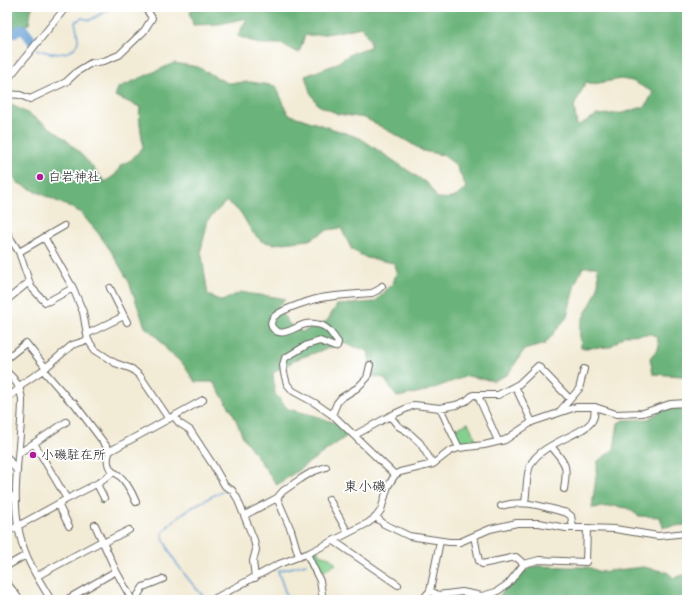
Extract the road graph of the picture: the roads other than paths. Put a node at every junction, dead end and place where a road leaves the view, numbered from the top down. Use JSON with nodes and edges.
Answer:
{"nodes":[{"id":1,"x":66,"y":7,"type":"edge"},
{"id":2,"x":145,"y":7,"type":"edge"},
{"id":3,"x":7,"y":80,"type":"edge"},
{"id":4,"x":7,"y":94,"type":"edge"},
{"id":5,"x":64,"y":226,"type":"dead end"},
{"id":6,"x":7,"y":233,"type":"edge"},
{"id":7,"x":44,"y":238,"type":"junction"},
{"id":8,"x":19,"y":252,"type":"junction"},
{"id":9,"x":29,"y":282,"type":"junction"},
{"id":10,"x":382,"y":286,"type":"dead end"},
{"id":11,"x":73,"y":288,"type":"junction"},
{"id":12,"x":110,"y":288,"type":"dead end"},
{"id":13,"x":7,"y":300,"type":"edge"},
{"id":14,"x":88,"y":337,"type":"junction"},
{"id":15,"x":7,"y":358,"type":"edge"},
{"id":16,"x":370,"y":365,"type":"dead end"},
{"id":17,"x":44,"y":369,"type":"junction"},
{"id":18,"x":584,"y":369,"type":"dead end"},
{"id":19,"x":7,"y":372,"type":"edge"},
{"id":20,"x":515,"y":386,"type":"junction"},
{"id":21,"x":20,"y":387,"type":"junction"},
{"id":22,"x":478,"y":396,"type":"junction"},
{"id":23,"x":7,"y":398,"type":"edge"},
{"id":24,"x":570,"y":399,"type":"junction"},
{"id":25,"x":203,"y":400,"type":"dead end"},
{"id":26,"x":687,"y":402,"type":"edge"},
{"id":27,"x":595,"y":407,"type":"junction"},
{"id":28,"x":440,"y":408,"type":"junction"},
{"id":29,"x":558,"y":413,"type":"junction"},
{"id":30,"x":332,"y":415,"type":"junction"},
{"id":31,"x":390,"y":416,"type":"junction"},
{"id":32,"x":171,"y":417,"type":"junction"},
{"id":33,"x":66,"y":422,"type":"dead end"},
{"id":34,"x":532,"y":422,"type":"junction"},
{"id":35,"x":355,"y":435,"type":"junction"},
{"id":36,"x":498,"y":441,"type":"junction"},
{"id":37,"x":34,"y":443,"type":"junction"},
{"id":38,"x":551,"y":446,"type":"junction"},
{"id":39,"x":459,"y":448,"type":"junction"},
{"id":40,"x":110,"y":451,"type":"junction"},
{"id":41,"x":19,"y":453,"type":"junction"},
{"id":42,"x":7,"y":457,"type":"edge"},
{"id":43,"x":433,"y":464,"type":"junction"},
{"id":44,"x":326,"y":467,"type":"dead end"},
{"id":45,"x":17,"y":471,"type":"junction"},
{"id":46,"x":113,"y":472,"type":"junction"},
{"id":47,"x":395,"y":475,"type":"junction"},
{"id":48,"x":97,"y":484,"type":"junction"},
{"id":49,"x":564,"y":489,"type":"dead end"},
{"id":50,"x":7,"y":490,"type":"edge"},
{"id":51,"x":67,"y":498,"type":"junction"},
{"id":52,"x":104,"y":498,"type":"dead end"},
{"id":53,"x":277,"y":498,"type":"junction"},
{"id":54,"x":330,"y":499,"type":"dead end"},
{"id":55,"x":16,"y":500,"type":"junction"},
{"id":56,"x":136,"y":502,"type":"dead end"},
{"id":57,"x":525,"y":502,"type":"junction"},
{"id":58,"x":58,"y":504,"type":"junction"},
{"id":59,"x":501,"y":506,"type":"dead end"},
{"id":60,"x":245,"y":516,"type":"junction"},
{"id":61,"x":376,"y":517,"type":"junction"},
{"id":62,"x":18,"y":525,"type":"junction"},
{"id":63,"x":95,"y":525,"type":"dead end"},
{"id":64,"x":69,"y":526,"type":"dead end"},
{"id":65,"x":573,"y":527,"type":"junction"},
{"id":66,"x":587,"y":528,"type":"junction"},
{"id":67,"x":7,"y":532,"type":"edge"},
{"id":68,"x":128,"y":532,"type":"dead end"},
{"id":69,"x":348,"y":533,"type":"junction"},
{"id":70,"x":687,"y":533,"type":"edge"},
{"id":71,"x":474,"y":536,"type":"junction"},
{"id":72,"x":440,"y":540,"type":"junction"},
{"id":73,"x":334,"y":541,"type":"junction"},
{"id":74,"x":102,"y":542,"type":"junction"},
{"id":75,"x":307,"y":554,"type":"junction"},
{"id":76,"x":26,"y":555,"type":"junction"},
{"id":77,"x":299,"y":557,"type":"junction"},
{"id":78,"x":524,"y":564,"type":"junction"},
{"id":79,"x":7,"y":566,"type":"edge"},
{"id":80,"x":116,"y":571,"type":"junction"},
{"id":81,"x":37,"y":576,"type":"junction"},
{"id":82,"x":255,"y":578,"type":"junction"},
{"id":83,"x":163,"y":579,"type":"dead end"},
{"id":84,"x":7,"y":584,"type":"edge"},
{"id":85,"x":398,"y":585,"type":"dead end"},
{"id":86,"x":430,"y":592,"type":"junction"},
{"id":87,"x":16,"y":598,"type":"edge"},
{"id":88,"x":51,"y":600,"type":"edge"},
{"id":89,"x":66,"y":600,"type":"edge"},
{"id":90,"x":133,"y":600,"type":"edge"},
{"id":91,"x":212,"y":600,"type":"edge"},
{"id":92,"x":323,"y":600,"type":"edge"},
{"id":93,"x":422,"y":600,"type":"edge"}],
"edges":[{"from":1,"to":3,"type":"street"},
{"from":2,"to":4,"type":"street"},
{"from":5,"to":7,"type":"street"},
{"from":6,"to":8,"type":"street"},
{"from":7,"to":8,"type":"street"},
{"from":7,"to":11,"type":"street"},
{"from":8,"to":9,"type":"street"},
{"from":9,"to":11,"type":"street"},
{"from":9,"to":13,"type":"street"},
{"from":10,"to":30,"type":"street"},
{"from":11,"to":14,"type":"street"},
{"from":12,"to":14,"type":"street"},
{"from":14,"to":17,"type":"street"},
{"from":14,"to":32,"type":"street"},
{"from":15,"to":17,"type":"street"},
{"from":16,"to":30,"type":"street"},
{"from":17,"to":21,"type":"street"},
{"from":17,"to":40,"type":"street"},
{"from":18,"to":24,"type":"street"},
{"from":19,"to":21,"type":"street"},
{"from":20,"to":22,"type":"street"},
{"from":20,"to":24,"type":"street"},
{"from":20,"to":34,"type":"street"},
{"from":21,"to":23,"type":"street"},
{"from":21,"to":41,"type":"street"},
{"from":22,"to":28,"type":"street"},
{"from":22,"to":36,"type":"street"},
{"from":24,"to":29,"type":"street"},
{"from":25,"to":32,"type":"street"},
{"from":26,"to":27,"type":"street"},
{"from":27,"to":29,"type":"street"},
{"from":27,"to":38,"type":"street"},
{"from":28,"to":31,"type":"street"},
{"from":28,"to":39,"type":"street"},
{"from":29,"to":34,"type":"street"},
{"from":30,"to":35,"type":"street"},
{"from":31,"to":35,"type":"street"},
{"from":31,"to":43,"type":"street"},
{"from":32,"to":40,"type":"street"},
{"from":32,"to":60,"type":"street"},
{"from":33,"to":37,"type":"street"},
{"from":34,"to":36,"type":"street"},
{"from":35,"to":47,"type":"street"},
{"from":36,"to":39,"type":"street"},
{"from":37,"to":41,"type":"street"},
{"from":37,"to":51,"type":"street"},
{"from":38,"to":49,"type":"street"},
{"from":38,"to":57,"type":"street"},
{"from":39,"to":43,"type":"street"},
{"from":40,"to":46,"type":"street"},
{"from":41,"to":45,"type":"street"},
{"from":42,"to":45,"type":"street"},
{"from":43,"to":47,"type":"street"},
{"from":44,"to":53,"type":"street"},
{"from":45,"to":55,"type":"street"},
{"from":46,"to":48,"type":"street"},
{"from":46,"to":56,"type":"street"},
{"from":47,"to":61,"type":"street"},
{"from":48,"to":51,"type":"street"},
{"from":48,"to":52,"type":"street"},
{"from":50,"to":55,"type":"street"},
{"from":51,"to":58,"type":"street"},
{"from":53,"to":60,"type":"street"},
{"from":53,"to":77,"type":"street"},
{"from":54,"to":69,"type":"street"},
{"from":55,"to":62,"type":"street"},
{"from":57,"to":59,"type":"street"},
{"from":57,"to":65,"type":"street"},
{"from":58,"to":62,"type":"street"},
{"from":58,"to":64,"type":"street"},
{"from":60,"to":82,"type":"street"},
{"from":61,"to":69,"type":"street"},
{"from":61,"to":72,"type":"street"},
{"from":62,"to":67,"type":"street"},
{"from":62,"to":76,"type":"street"},
{"from":63,"to":74,"type":"street"},
{"from":65,"to":66,"type":"street"},
{"from":65,"to":71,"type":"street"},
{"from":66,"to":70,"type":"street"},
{"from":66,"to":78,"type":"street"},
{"from":68,"to":74,"type":"street"},
{"from":69,"to":73,"type":"street"},
{"from":71,"to":72,"type":"street"},
{"from":71,"to":78,"type":"street"},
{"from":72,"to":86,"type":"street"},
{"from":73,"to":75,"type":"street"},
{"from":73,"to":85,"type":"street"},
{"from":74,"to":80,"type":"street"},
{"from":74,"to":81,"type":"street"},
{"from":75,"to":77,"type":"street"},
{"from":75,"to":92,"type":"street"},
{"from":76,"to":79,"type":"street"},
{"from":76,"to":81,"type":"street"},
{"from":77,"to":82,"type":"street"},
{"from":78,"to":86,"type":"street"},
{"from":80,"to":89,"type":"street"},
{"from":80,"to":90,"type":"street"},
{"from":81,"to":88,"type":"street"},
{"from":82,"to":91,"type":"street"},
{"from":83,"to":90,"type":"street"},
{"from":84,"to":87,"type":"street"},
{"from":86,"to":93,"type":"street"}]}
